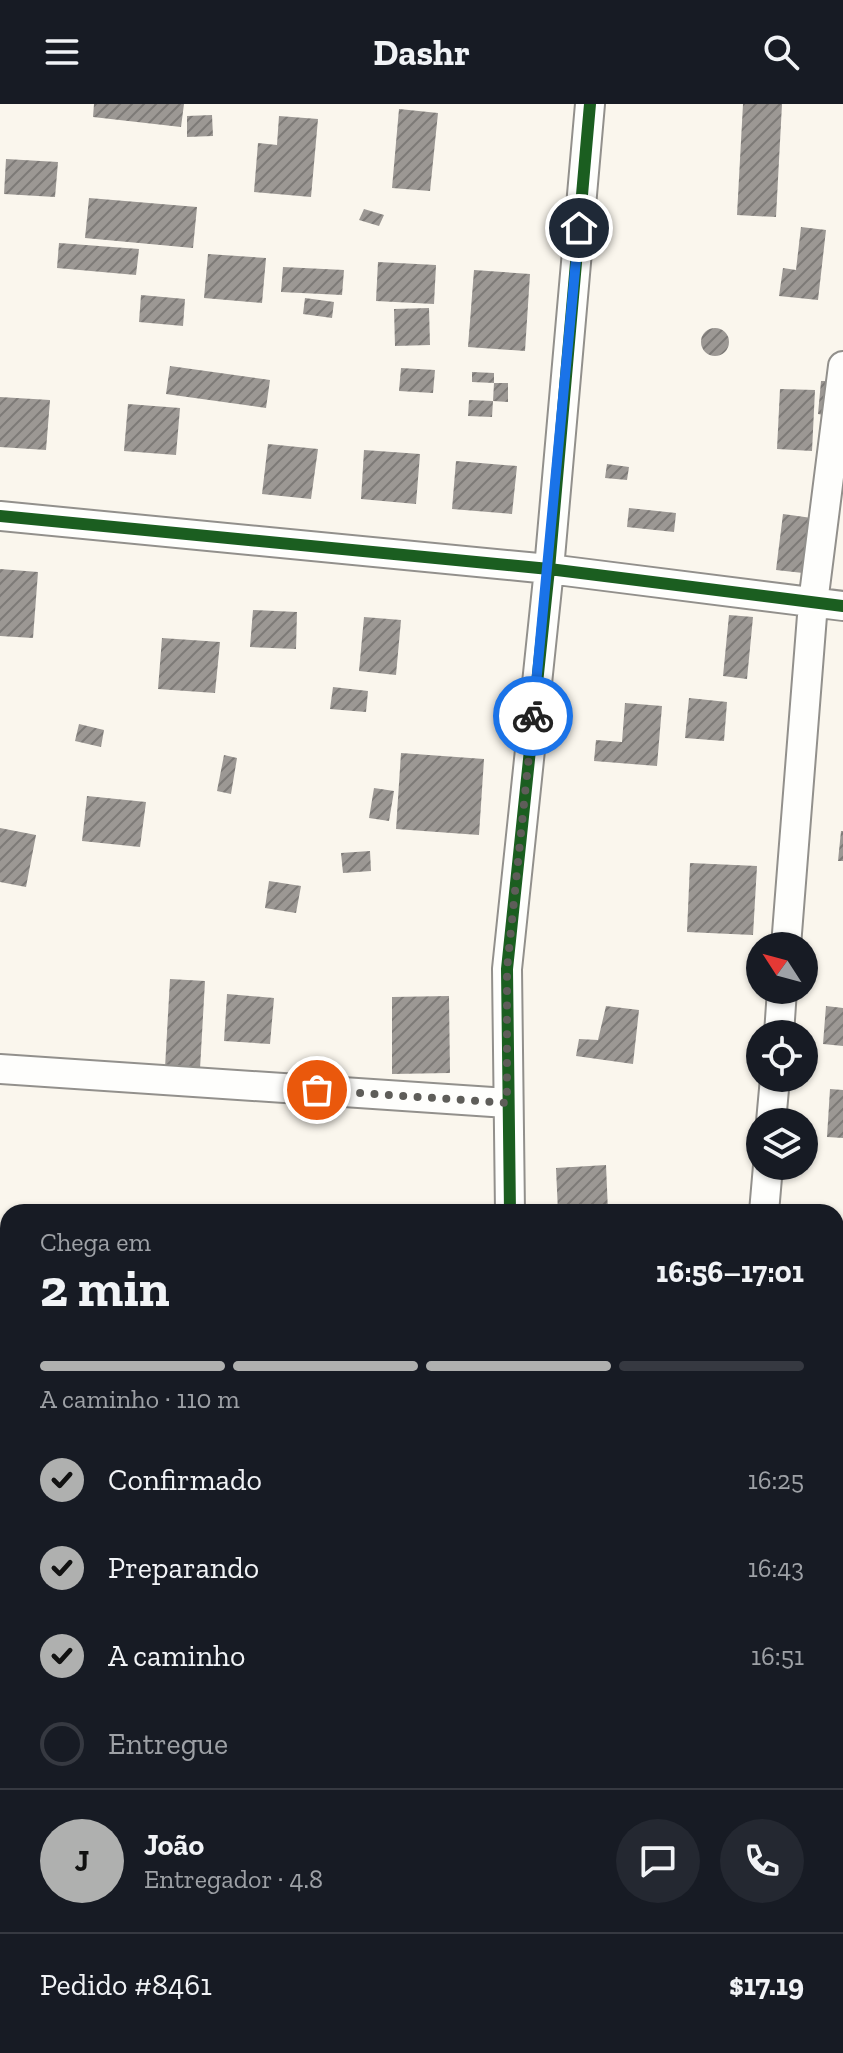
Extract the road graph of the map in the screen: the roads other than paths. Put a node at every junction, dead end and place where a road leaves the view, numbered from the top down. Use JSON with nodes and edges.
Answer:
{"nodes":[{"id":1,"x":590,"y":104,"type":"edge"},
{"id":2,"x":843,"y":366,"type":"edge"},
{"id":3,"x":0,"y":516,"type":"edge"},
{"id":4,"x":549,"y":569,"type":"junction"},
{"id":5,"x":813,"y":603,"type":"junction"},
{"id":6,"x":843,"y":606,"type":"edge"},
{"id":7,"x":787,"y":932,"type":"edge"},
{"id":8,"x":0,"y":1069,"type":"edge"},
{"id":9,"x":507,"y":1103,"type":"junction"},
{"id":10,"x":767,"y":1180,"type":"edge"},
{"id":11,"x":510,"y":1204,"type":"edge"},
{"id":12,"x":765,"y":1204,"type":"edge"}],
"edges":[{"from":1,"to":4,"type":"street"},
{"from":2,"to":5,"type":"street"},
{"from":3,"to":4,"type":"street"},
{"from":4,"to":5,"type":"street"},
{"from":4,"to":9,"type":"street"},
{"from":5,"to":6,"type":"street"},
{"from":5,"to":7,"type":"street"},
{"from":8,"to":9,"type":"street"},
{"from":9,"to":11,"type":"street"},
{"from":10,"to":12,"type":"street"}]}
